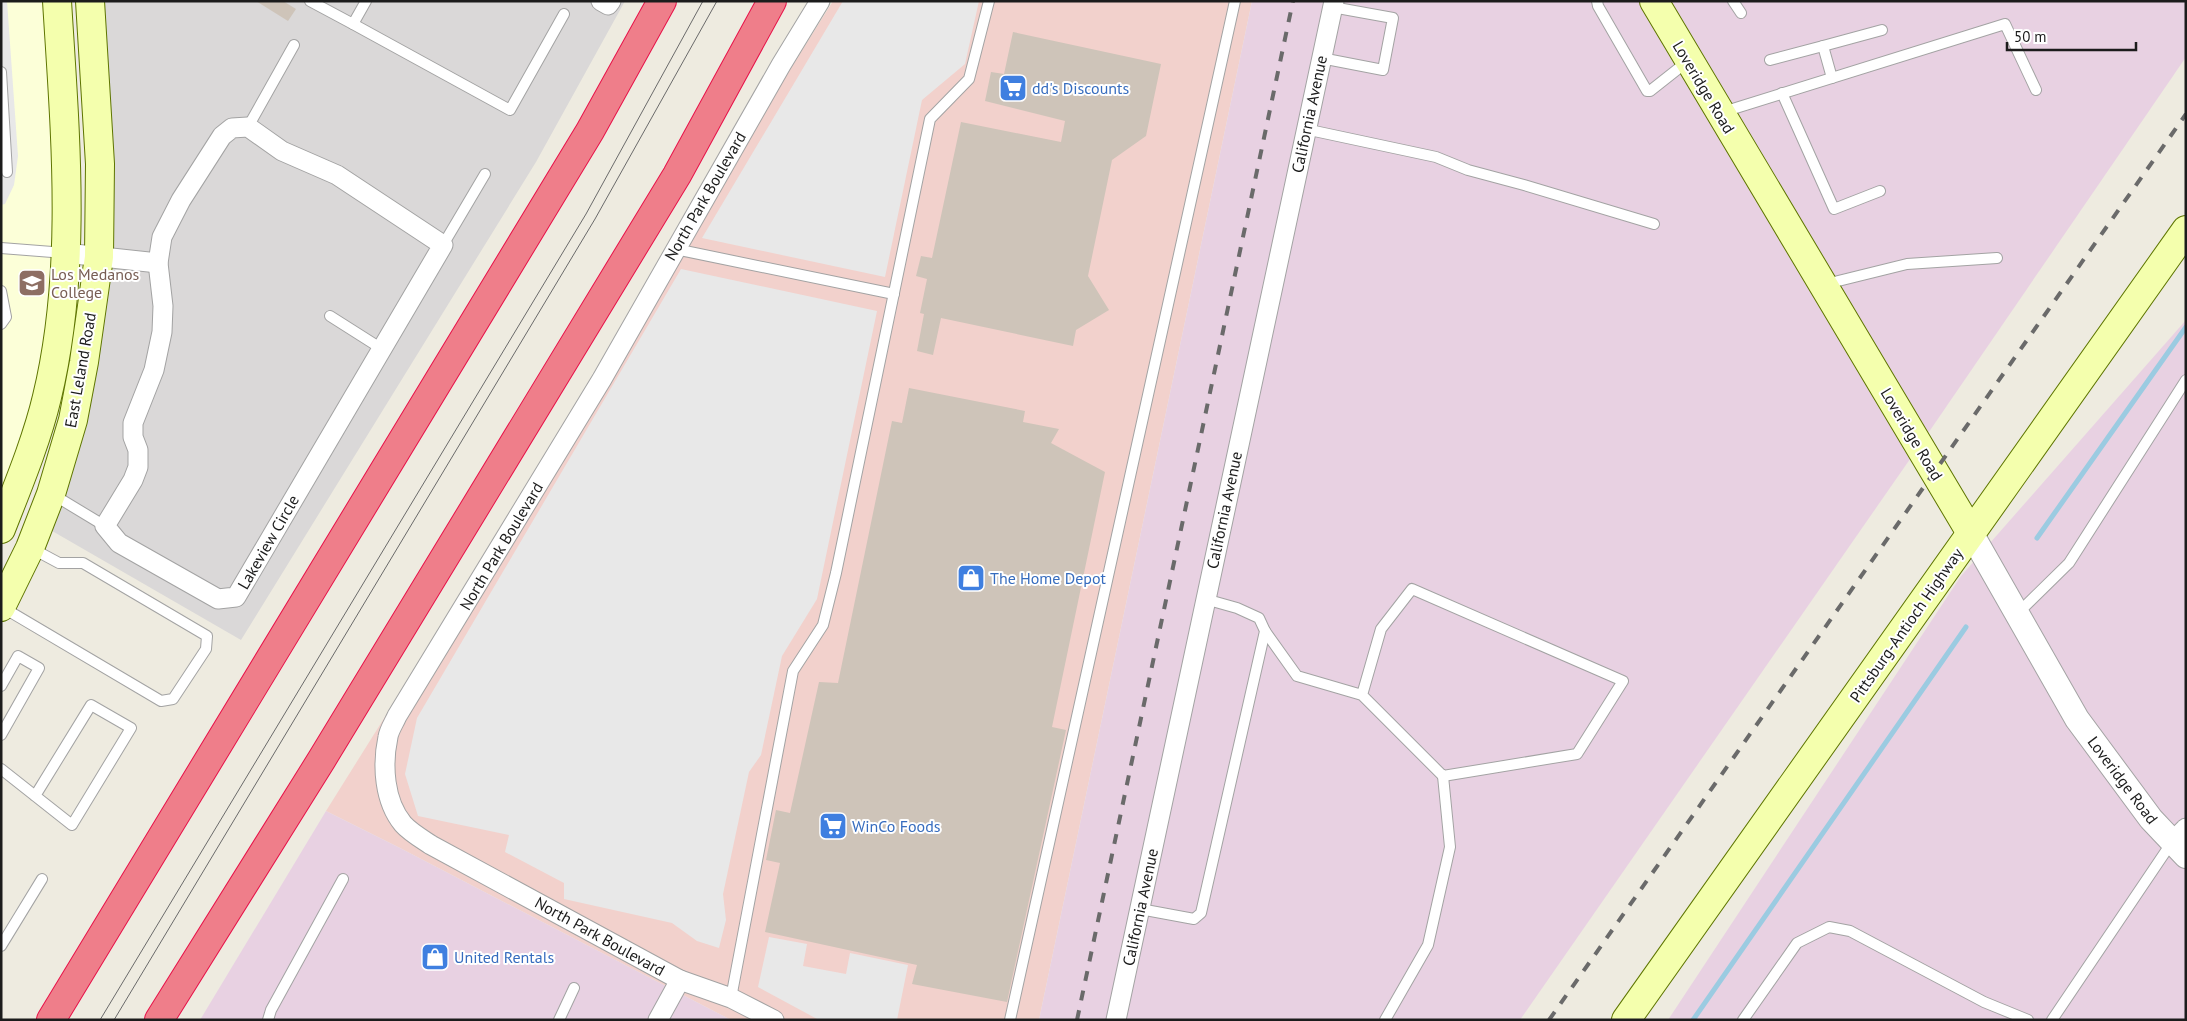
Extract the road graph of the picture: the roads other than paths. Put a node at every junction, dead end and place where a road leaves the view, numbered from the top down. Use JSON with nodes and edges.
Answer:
{"nodes":[{"id":1,"x":57,"y":1,"type":"edge"},
{"id":2,"x":90,"y":1,"type":"edge"},
{"id":3,"x":310,"y":1,"type":"edge"},
{"id":4,"x":366,"y":1,"type":"edge"},
{"id":5,"x":601,"y":1,"type":"edge"},
{"id":6,"x":610,"y":1,"type":"edge"},
{"id":7,"x":662,"y":1,"type":"edge"},
{"id":8,"x":772,"y":1,"type":"edge"},
{"id":9,"x":820,"y":1,"type":"edge"},
{"id":10,"x":989,"y":1,"type":"edge"},
{"id":11,"x":1235,"y":1,"type":"edge"},
{"id":12,"x":1598,"y":1,"type":"edge"},
{"id":13,"x":1654,"y":1,"type":"edge"},
{"id":14,"x":1733,"y":1,"type":"edge"},
{"id":15,"x":1333,"y":4,"type":"edge"},
{"id":16,"x":1740,"y":13,"type":"dead end"},
{"id":17,"x":564,"y":14,"type":"dead end"},
{"id":18,"x":353,"y":24,"type":"junction"},
{"id":19,"x":1882,"y":30,"type":"dead end"},
{"id":20,"x":294,"y":45,"type":"dead end"},
{"id":21,"x":1823,"y":46,"type":"junction"},
{"id":22,"x":1321,"y":58,"type":"junction"},
{"id":23,"x":1770,"y":60,"type":"dead end"},
{"id":24,"x":1688,"y":61,"type":"junction"},
{"id":25,"x":1,"y":72,"type":"edge"},
{"id":26,"x":1832,"y":78,"type":"junction"},
{"id":27,"x":2036,"y":90,"type":"dead end"},
{"id":28,"x":1782,"y":93,"type":"junction"},
{"id":29,"x":1719,"y":112,"type":"junction"},
{"id":30,"x":248,"y":127,"type":"junction"},
{"id":31,"x":1305,"y":129,"type":"junction"},
{"id":32,"x":7,"y":172,"type":"dead end"},
{"id":33,"x":485,"y":174,"type":"dead end"},
{"id":34,"x":1880,"y":191,"type":"dead end"},
{"id":35,"x":1654,"y":224,"type":"dead end"},
{"id":36,"x":2186,"y":230,"type":"edge"},
{"id":37,"x":443,"y":245,"type":"junction"},
{"id":38,"x":1,"y":248,"type":"edge"},
{"id":39,"x":676,"y":249,"type":"junction"},
{"id":40,"x":65,"y":253,"type":"junction"},
{"id":41,"x":99,"y":257,"type":"junction"},
{"id":42,"x":1997,"y":258,"type":"dead end"},
{"id":43,"x":158,"y":263,"type":"junction"},
{"id":44,"x":1822,"y":285,"type":"junction"},
{"id":45,"x":1,"y":291,"type":"edge"},
{"id":46,"x":894,"y":294,"type":"junction"},
{"id":47,"x":330,"y":316,"type":"dead end"},
{"id":48,"x":1,"y":324,"type":"edge"},
{"id":49,"x":382,"y":349,"type":"junction"},
{"id":50,"x":2186,"y":380,"type":"edge"},
{"id":51,"x":51,"y":494,"type":"junction"},
{"id":52,"x":106,"y":526,"type":"junction"},
{"id":53,"x":1,"y":529,"type":"edge"},
{"id":54,"x":1971,"y":533,"type":"junction"},
{"id":55,"x":30,"y":548,"type":"junction"},
{"id":56,"x":1205,"y":599,"type":"junction"},
{"id":57,"x":1,"y":607,"type":"edge"},
{"id":58,"x":2017,"y":614,"type":"junction"},
{"id":59,"x":1265,"y":631,"type":"junction"},
{"id":60,"x":1,"y":686,"type":"edge"},
{"id":61,"x":1362,"y":695,"type":"junction"},
{"id":62,"x":1,"y":734,"type":"edge"},
{"id":63,"x":1,"y":769,"type":"edge"},
{"id":64,"x":1443,"y":776,"type":"junction"},
{"id":65,"x":35,"y":796,"type":"junction"},
{"id":66,"x":2181,"y":842,"type":"edge"},
{"id":67,"x":42,"y":879,"type":"dead end"},
{"id":68,"x":343,"y":879,"type":"dead end"},
{"id":69,"x":1140,"y":909,"type":"junction"},
{"id":70,"x":1,"y":946,"type":"edge"},
{"id":71,"x":680,"y":980,"type":"junction"},
{"id":72,"x":574,"y":988,"type":"dead end"},
{"id":73,"x":731,"y":998,"type":"junction"},
{"id":74,"x":52,"y":1020,"type":"edge"},
{"id":75,"x":159,"y":1020,"type":"edge"},
{"id":76,"x":268,"y":1020,"type":"edge"},
{"id":77,"x":559,"y":1020,"type":"edge"},
{"id":78,"x":658,"y":1020,"type":"edge"},
{"id":79,"x":774,"y":1020,"type":"edge"},
{"id":80,"x":1010,"y":1020,"type":"edge"},
{"id":81,"x":1116,"y":1020,"type":"edge"},
{"id":82,"x":1386,"y":1020,"type":"edge"},
{"id":83,"x":1626,"y":1020,"type":"edge"},
{"id":84,"x":1743,"y":1020,"type":"edge"},
{"id":85,"x":2028,"y":1020,"type":"edge"},
{"id":86,"x":2052,"y":1020,"type":"edge"}],
"edges":[{"from":1,"to":40,"type":"main road","name":"East Leland Road"},
{"from":2,"to":41,"type":"main road","name":"East Leland Road"},
{"from":3,"to":18,"type":"lane"},
{"from":4,"to":18,"type":"lane"},
{"from":5,"to":6,"type":"street"},
{"from":7,"to":74,"type":"highway"},
{"from":8,"to":75,"type":"highway"},
{"from":9,"to":39,"type":"street","name":"North Park Boulevard"},
{"from":10,"to":46,"type":"lane"},
{"from":11,"to":80,"type":"lane"},
{"from":12,"to":24,"type":"lane"},
{"from":13,"to":24,"type":"main road","name":"Loveridge Road"},
{"from":14,"to":16,"type":"lane"},
{"from":15,"to":22,"type":"street","name":"California Avenue"},
{"from":15,"to":22,"type":"lane"},
{"from":17,"to":18,"type":"lane"},
{"from":19,"to":21,"type":"lane"},
{"from":20,"to":30,"type":"lane"},
{"from":21,"to":23,"type":"lane"},
{"from":21,"to":26,"type":"lane"},
{"from":22,"to":31,"type":"street","name":"California Avenue"},
{"from":24,"to":29,"type":"main road","name":"Loveridge Road"},
{"from":25,"to":32,"type":"lane"},
{"from":26,"to":27,"type":"lane"},
{"from":26,"to":28,"type":"lane"},
{"from":28,"to":29,"type":"lane"},
{"from":28,"to":34,"type":"lane"},
{"from":29,"to":44,"type":"main road","name":"Loveridge Road"},
{"from":30,"to":37,"type":"street"},
{"from":30,"to":43,"type":"street"},
{"from":31,"to":35,"type":"lane"},
{"from":31,"to":56,"type":"street","name":"California Avenue"},
{"from":33,"to":37,"type":"lane","name":"Lakeview Circle"},
{"from":36,"to":54,"type":"main road","name":"Pittsburg-Antioch Highway"},
{"from":37,"to":49,"type":"street","name":"Lakeview Circle"},
{"from":38,"to":40,"type":"lane"},
{"from":39,"to":46,"type":"lane"},
{"from":39,"to":71,"type":"street","name":"North Park Boulevard"},
{"from":40,"to":41,"type":"street"},
{"from":40,"to":53,"type":"main road","name":"East Leland Road"},
{"from":41,"to":43,"type":"street"},
{"from":41,"to":51,"type":"main road","name":"East Leland Road"},
{"from":42,"to":44,"type":"lane"},
{"from":43,"to":52,"type":"street"},
{"from":44,"to":54,"type":"main road","name":"Loveridge Road"},
{"from":45,"to":48,"type":"lane"},
{"from":46,"to":73,"type":"lane"},
{"from":47,"to":49,"type":"lane"},
{"from":49,"to":52,"type":"street","name":"Lakeview Circle"},
{"from":50,"to":58,"type":"lane"},
{"from":51,"to":52,"type":"lane"},
{"from":51,"to":55,"type":"main road","name":"East Leland Road"},
{"from":54,"to":58,"type":"street","name":"Loveridge Road"},
{"from":54,"to":83,"type":"main road","name":"Pittsburg-Antioch Highway"},
{"from":55,"to":57,"type":"main road","name":"East Leland Road"},
{"from":55,"to":57,"type":"lane"},
{"from":56,"to":59,"type":"lane"},
{"from":56,"to":69,"type":"street","name":"California Avenue"},
{"from":58,"to":66,"type":"street","name":"Loveridge Road"},
{"from":59,"to":61,"type":"lane"},
{"from":59,"to":69,"type":"lane"},
{"from":60,"to":62,"type":"lane"},
{"from":61,"to":64,"type":"lane"},
{"from":61,"to":64,"type":"lane"},
{"from":63,"to":65,"type":"lane"},
{"from":64,"to":82,"type":"lane"},
{"from":65,"to":65,"type":"lane"},
{"from":66,"to":86,"type":"lane"},
{"from":67,"to":70,"type":"lane"},
{"from":68,"to":76,"type":"lane"},
{"from":69,"to":81,"type":"street","name":"California Avenue"},
{"from":71,"to":73,"type":"street","name":"North Park Boulevard"},
{"from":71,"to":78,"type":"street","name":"North Park Boulevard"},
{"from":72,"to":77,"type":"lane"},
{"from":73,"to":79,"type":"street","name":"North Park Boulevard"},
{"from":84,"to":85,"type":"lane"}]}
